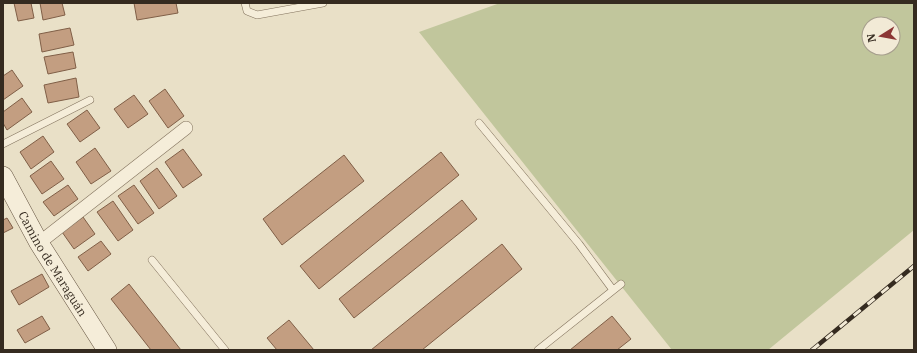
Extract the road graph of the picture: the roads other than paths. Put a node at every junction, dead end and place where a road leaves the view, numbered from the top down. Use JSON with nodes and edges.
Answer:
{"nodes":[{"id":1,"x":246,"y":3,"type":"edge"},
{"id":2,"x":323,"y":3,"type":"edge"},
{"id":3,"x":90,"y":100,"type":"dead end"},
{"id":4,"x":479,"y":122,"type":"dead end"},
{"id":5,"x":186,"y":128,"type":"dead end"},
{"id":6,"x":3,"y":144,"type":"edge"},
{"id":7,"x":3,"y":176,"type":"edge"},
{"id":8,"x":39,"y":244,"type":"junction"},
{"id":9,"x":152,"y":260,"type":"dead end"},
{"id":10,"x":621,"y":284,"type":"dead end"},
{"id":11,"x":613,"y":290,"type":"junction"},
{"id":12,"x":107,"y":350,"type":"edge"},
{"id":13,"x":225,"y":350,"type":"edge"},
{"id":14,"x":538,"y":350,"type":"edge"}],
"edges":[{"from":1,"to":2,"type":"lane"},
{"from":3,"to":6,"type":"lane"},
{"from":4,"to":11,"type":"lane"},
{"from":5,"to":8,"type":"street"},
{"from":7,"to":8,"type":"street","name":"Camino de Maraguán"},
{"from":8,"to":12,"type":"street","name":"Camino de Maraguán"},
{"from":9,"to":13,"type":"lane"},
{"from":10,"to":11,"type":"lane"},
{"from":11,"to":14,"type":"lane"}]}
